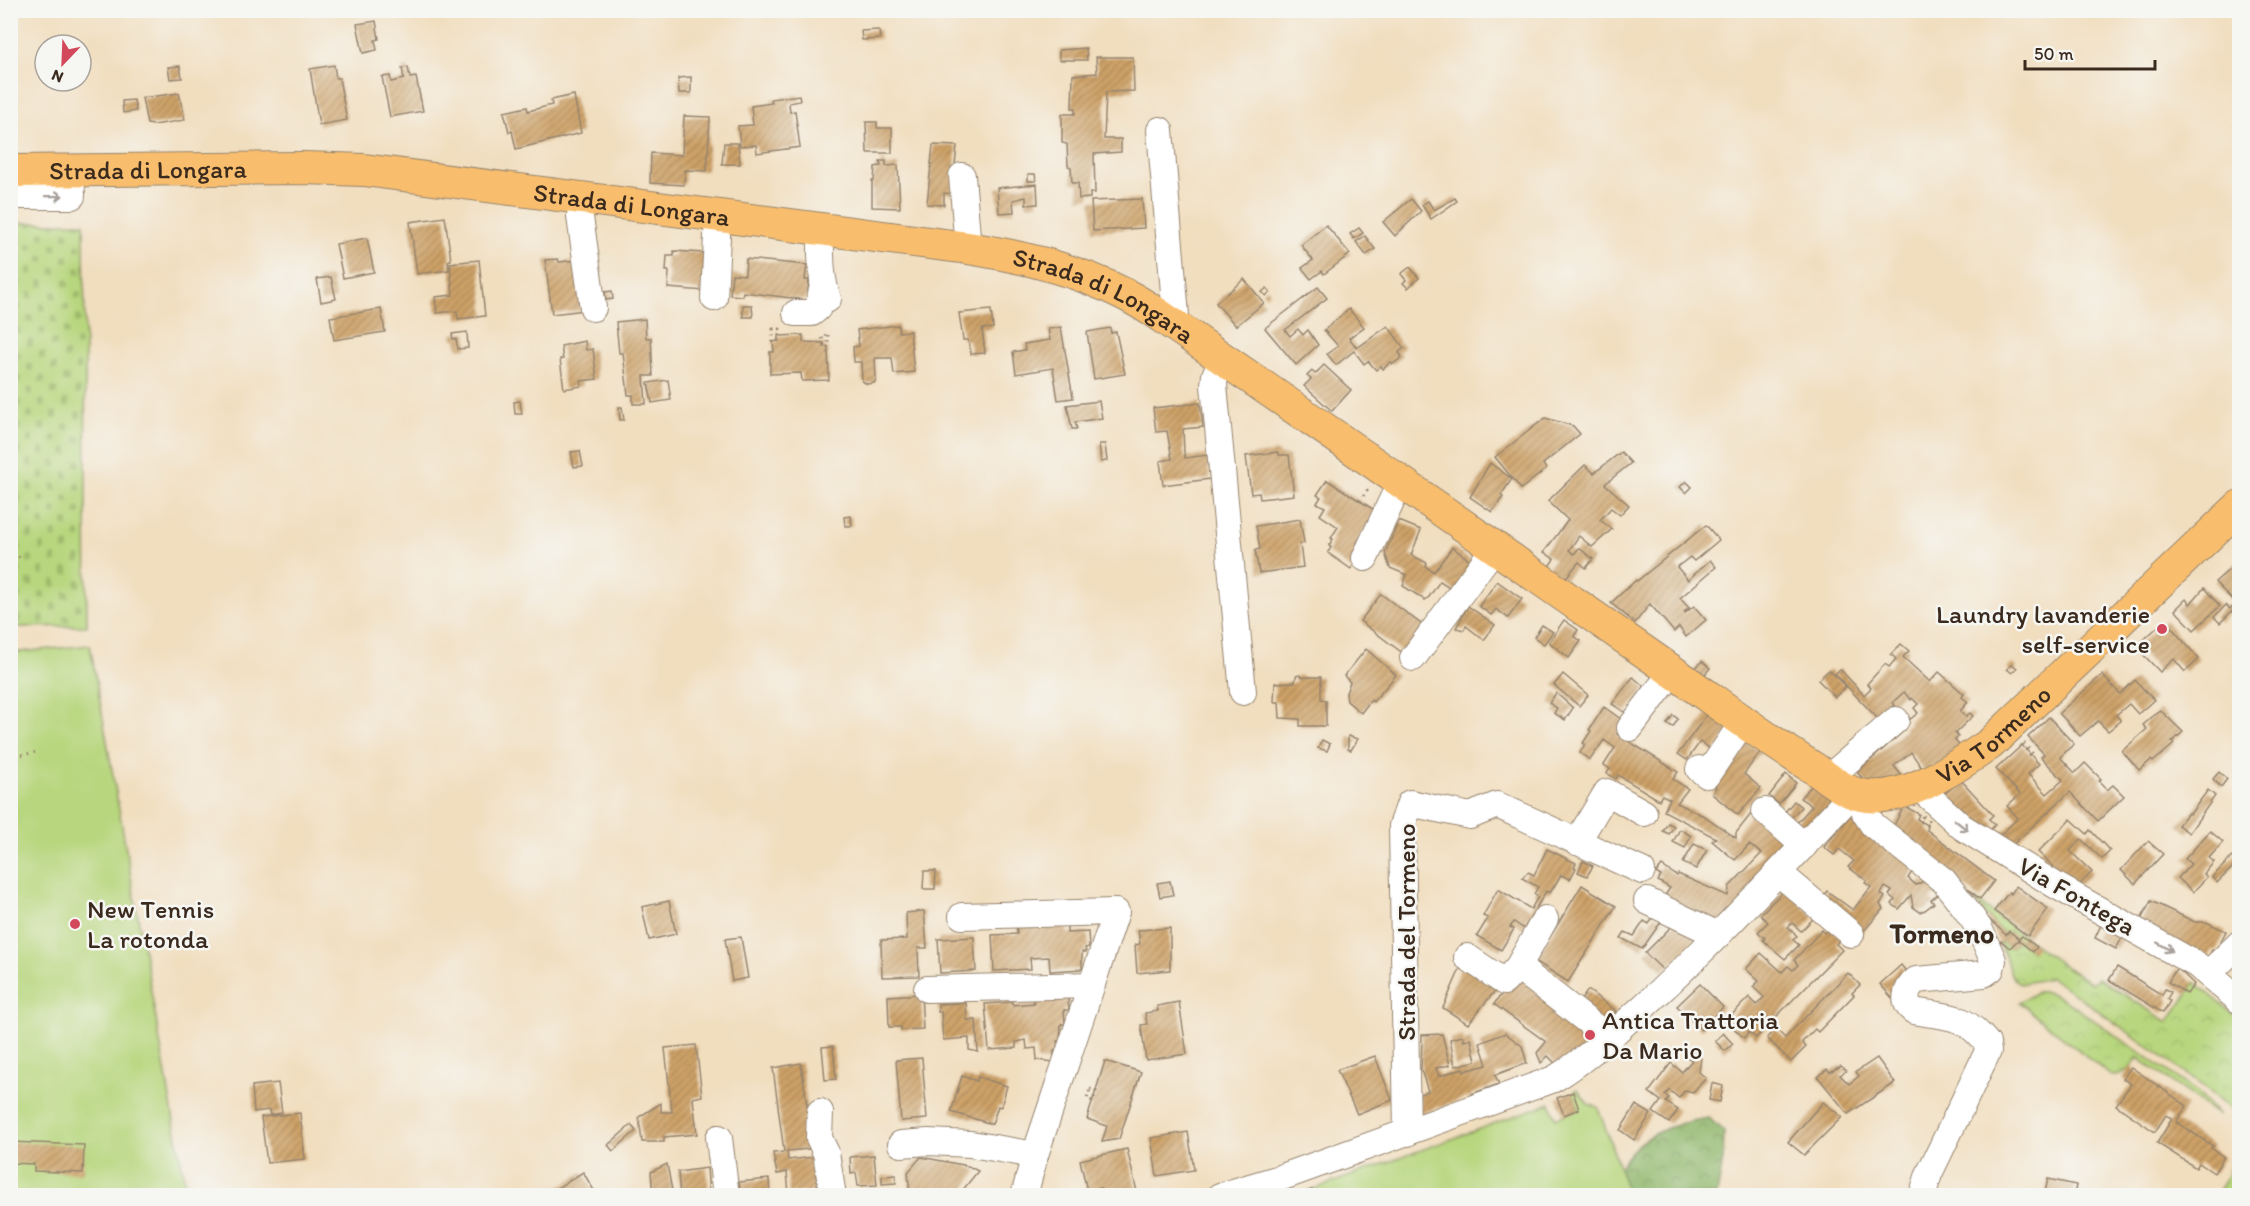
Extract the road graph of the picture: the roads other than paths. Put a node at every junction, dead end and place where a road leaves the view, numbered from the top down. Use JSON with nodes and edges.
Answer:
{"nodes":[{"id":1,"x":1160,"y":130,"type":"dead end"},
{"id":2,"x":71,"y":170,"type":"junction"},
{"id":3,"x":10,"y":171,"type":"edge"},
{"id":4,"x":963,"y":176,"type":"dead end"},
{"id":5,"x":10,"y":196,"type":"edge"},
{"id":6,"x":581,"y":197,"type":"junction"},
{"id":7,"x":718,"y":215,"type":"junction"},
{"id":8,"x":822,"y":229,"type":"junction"},
{"id":9,"x":968,"y":248,"type":"junction"},
{"id":10,"x":714,"y":298,"type":"dead end"},
{"id":11,"x":593,"y":308,"type":"dead end"},
{"id":12,"x":796,"y":313,"type":"dead end"},
{"id":13,"x":1177,"y":327,"type":"junction"},
{"id":14,"x":1224,"y":359,"type":"junction"},
{"id":15,"x":1403,"y":483,"type":"junction"},
{"id":16,"x":2240,"y":506,"type":"edge"},
{"id":17,"x":1495,"y":547,"type":"junction"},
{"id":18,"x":1365,"y":558,"type":"dead end"},
{"id":19,"x":1413,"y":658,"type":"dead end"},
{"id":20,"x":1672,"y":672,"type":"junction"},
{"id":21,"x":1243,"y":692,"type":"dead end"},
{"id":22,"x":1896,"y":720,"type":"dead end"},
{"id":23,"x":1743,"y":722,"type":"junction"},
{"id":24,"x":1630,"y":728,"type":"dead end"},
{"id":25,"x":1699,"y":769,"type":"dead end"},
{"id":26,"x":1828,"y":778,"type":"junction"},
{"id":27,"x":1920,"y":785,"type":"junction"},
{"id":28,"x":1860,"y":795,"type":"junction"},
{"id":29,"x":1765,"y":811,"type":"dead end"},
{"id":30,"x":1644,"y":813,"type":"dead end"},
{"id":31,"x":1577,"y":842,"type":"junction"},
{"id":32,"x":1804,"y":846,"type":"junction"},
{"id":33,"x":1642,"y":871,"type":"dead end"},
{"id":34,"x":1779,"y":873,"type":"junction"},
{"id":35,"x":1647,"y":901,"type":"dead end"},
{"id":36,"x":962,"y":916,"type":"dead end"},
{"id":37,"x":1545,"y":919,"type":"dead end"},
{"id":38,"x":1851,"y":934,"type":"dead end"},
{"id":39,"x":1718,"y":935,"type":"junction"},
{"id":40,"x":2240,"y":943,"type":"edge"},
{"id":41,"x":1467,"y":957,"type":"dead end"},
{"id":42,"x":1518,"y":967,"type":"junction"},
{"id":43,"x":2208,"y":973,"type":"junction"},
{"id":44,"x":1092,"y":985,"type":"junction"},
{"id":45,"x":927,"y":989,"type":"dead end"},
{"id":46,"x":2240,"y":1001,"type":"edge"},
{"id":47,"x":1609,"y":1038,"type":"junction"},
{"id":48,"x":820,"y":1112,"type":"dead end"},
{"id":49,"x":1407,"y":1133,"type":"junction"},
{"id":50,"x":719,"y":1138,"type":"dead end"},
{"id":51,"x":901,"y":1144,"type":"dead end"},
{"id":52,"x":1035,"y":1155,"type":"junction"},
{"id":53,"x":1280,"y":1187,"type":"edge"},
{"id":54,"x":726,"y":1196,"type":"edge"},
{"id":55,"x":833,"y":1196,"type":"edge"},
{"id":56,"x":1024,"y":1196,"type":"edge"},
{"id":57,"x":1220,"y":1196,"type":"edge"},
{"id":58,"x":1922,"y":1196,"type":"edge"}],
"edges":[{"from":1,"to":13,"type":"street"},
{"from":2,"to":3,"type":"main road","name":"Strada di Longara"},
{"from":5,"to":2,"type":"street","one_way":true},
{"from":2,"to":6,"type":"main road","name":"Strada di Longara"},
{"from":4,"to":9,"type":"street"},
{"from":6,"to":7,"type":"main road","name":"Strada di Longara"},
{"from":6,"to":11,"type":"street"},
{"from":7,"to":8,"type":"main road","name":"Strada di Longara"},
{"from":7,"to":10,"type":"street"},
{"from":8,"to":9,"type":"main road","name":"Strada di Longara"},
{"from":8,"to":12,"type":"street"},
{"from":9,"to":13,"type":"main road","name":"Strada di Longara"},
{"from":13,"to":14,"type":"main road","name":"Strada di Longara"},
{"from":14,"to":15,"type":"main road","name":"Strada di Longara"},
{"from":14,"to":21,"type":"street","name":"Strada di Longara"},
{"from":15,"to":17,"type":"main road","name":"Strada di Longara"},
{"from":15,"to":18,"type":"street"},
{"from":16,"to":27,"type":"main road","name":"Via Tormeno"},
{"from":17,"to":19,"type":"street"},
{"from":17,"to":20,"type":"main road","name":"Strada di Longara"},
{"from":20,"to":23,"type":"main road","name":"Strada di Longara"},
{"from":20,"to":24,"type":"street"},
{"from":22,"to":26,"type":"street"},
{"from":23,"to":25,"type":"street"},
{"from":23,"to":26,"type":"main road","name":"Strada di Longara"},
{"from":26,"to":28,"type":"main road","name":"Strada di Longara"},
{"from":27,"to":28,"type":"main road","name":"Via Tormeno"},
{"from":27,"to":43,"type":"street","name":"Via Fontega","one_way":true},
{"from":28,"to":32,"type":"street"},
{"from":28,"to":58,"type":"street"},
{"from":29,"to":32,"type":"street"},
{"from":30,"to":31,"type":"street"},
{"from":31,"to":33,"type":"street","name":"Strada del Tormeno"},
{"from":31,"to":49,"type":"street","name":"Strada del Tormeno"},
{"from":32,"to":34,"type":"street"},
{"from":34,"to":38,"type":"street"},
{"from":34,"to":39,"type":"street"},
{"from":35,"to":39,"type":"street"},
{"from":36,"to":44,"type":"street"},
{"from":37,"to":42,"type":"street"},
{"from":39,"to":47,"type":"street"},
{"from":40,"to":43,"type":"street"},
{"from":41,"to":42,"type":"street"},
{"from":42,"to":47,"type":"street"},
{"from":43,"to":46,"type":"street","name":"Via Fontega"},
{"from":44,"to":45,"type":"street"},
{"from":44,"to":52,"type":"street"},
{"from":47,"to":49,"type":"street"},
{"from":48,"to":55,"type":"street"},
{"from":49,"to":53,"type":"street"},
{"from":50,"to":54,"type":"street"},
{"from":51,"to":52,"type":"street"},
{"from":52,"to":56,"type":"street"},
{"from":53,"to":57,"type":"street"}]}
